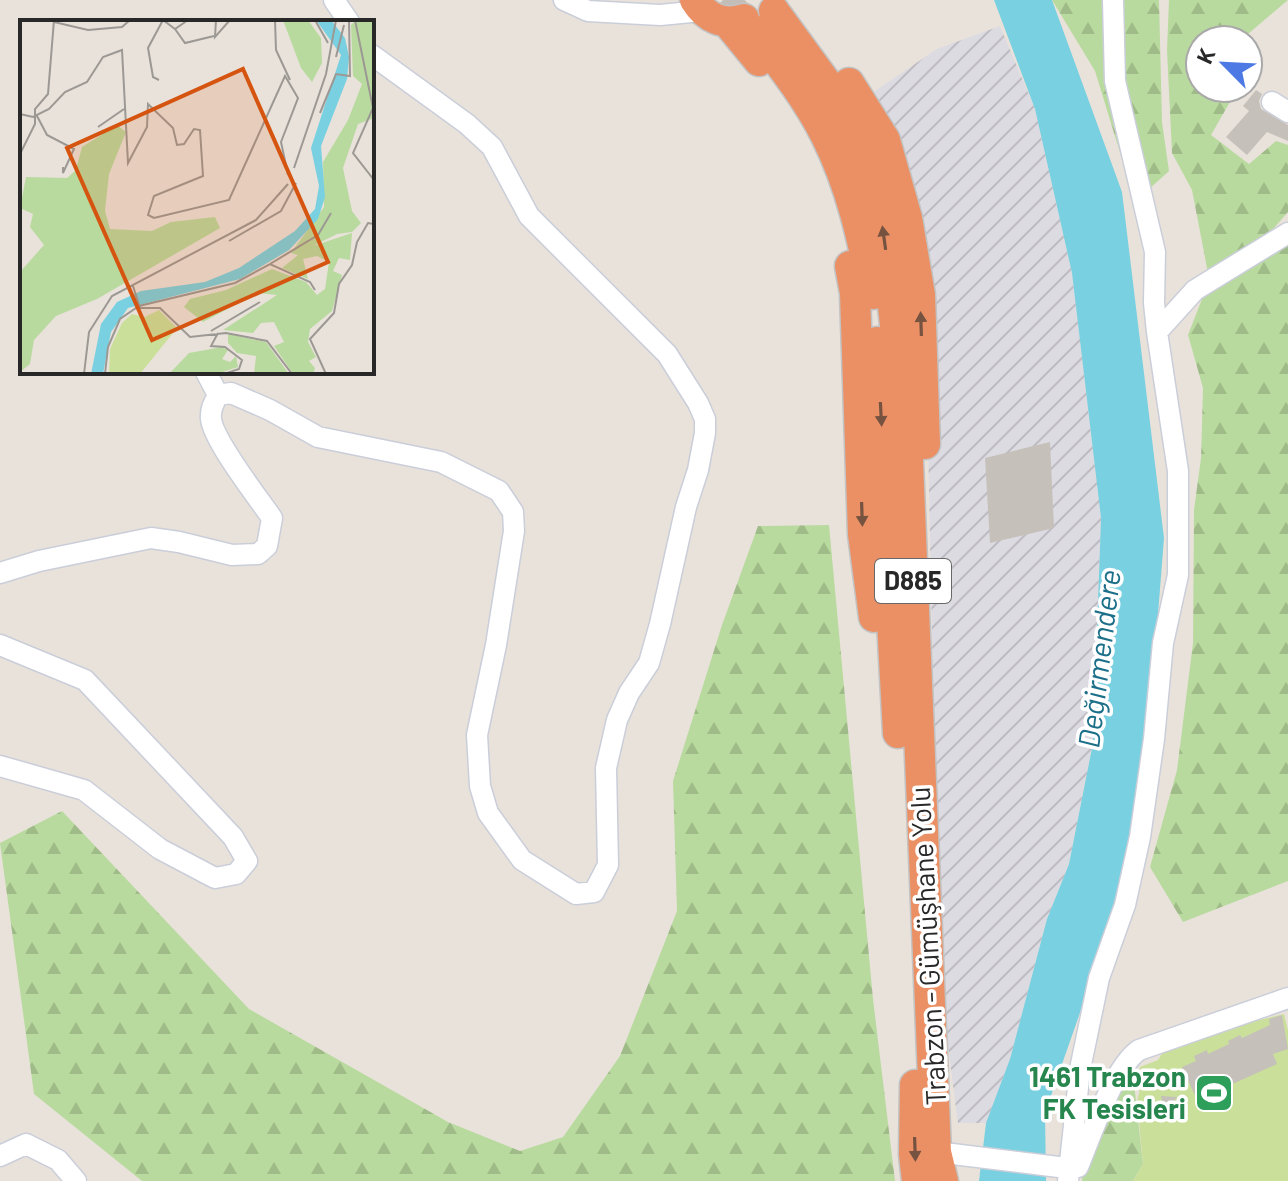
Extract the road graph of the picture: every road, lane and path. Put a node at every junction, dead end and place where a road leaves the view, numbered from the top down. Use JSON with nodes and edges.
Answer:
{"nodes":[{"id":1,"x":334,"y":0,"type":"edge"},
{"id":2,"x":564,"y":0,"type":"edge"},
{"id":3,"x":1113,"y":0,"type":"edge"},
{"id":4,"x":743,"y":11,"type":"edge"},
{"id":5,"x":348,"y":20,"type":"edge"},
{"id":6,"x":374,"y":56,"type":"edge"},
{"id":7,"x":1288,"y":233,"type":"edge"},
{"id":8,"x":1157,"y":332,"type":"junction"},
{"id":9,"x":207,"y":374,"type":"edge"},
{"id":10,"x":218,"y":395,"type":"junction"},
{"id":11,"x":0,"y":573,"type":"edge"},
{"id":12,"x":0,"y":645,"type":"edge"},
{"id":13,"x":0,"y":766,"type":"edge"},
{"id":14,"x":1288,"y":998,"type":"edge"},
{"id":15,"x":0,"y":1156,"type":"edge"},
{"id":16,"x":944,"y":1162,"type":"edge"},
{"id":17,"x":1063,"y":1172,"type":"edge"},
{"id":18,"x":76,"y":1181,"type":"edge"},
{"id":19,"x":917,"y":1181,"type":"edge"}],
"edges":[{"from":1,"to":5,"type":"street"},
{"from":2,"to":4,"type":"street"},
{"from":3,"to":8,"type":"street"},
{"from":16,"to":4,"type":"highway","name":"Trabzon - Gümüşhane Yolu","number":"D885","one_way":true},
{"from":4,"to":19,"type":"highway","name":"Trabzon - Gümüşhane Yolu","one_way":true},
{"from":6,"to":10,"type":"street"},
{"from":7,"to":8,"type":"street"},
{"from":8,"to":17,"type":"street"},
{"from":9,"to":10,"type":"street"},
{"from":10,"to":11,"type":"street"},
{"from":12,"to":13,"type":"street"},
{"from":14,"to":17,"type":"street"},
{"from":15,"to":18,"type":"street"},
{"from":16,"to":17,"type":"street"}]}
